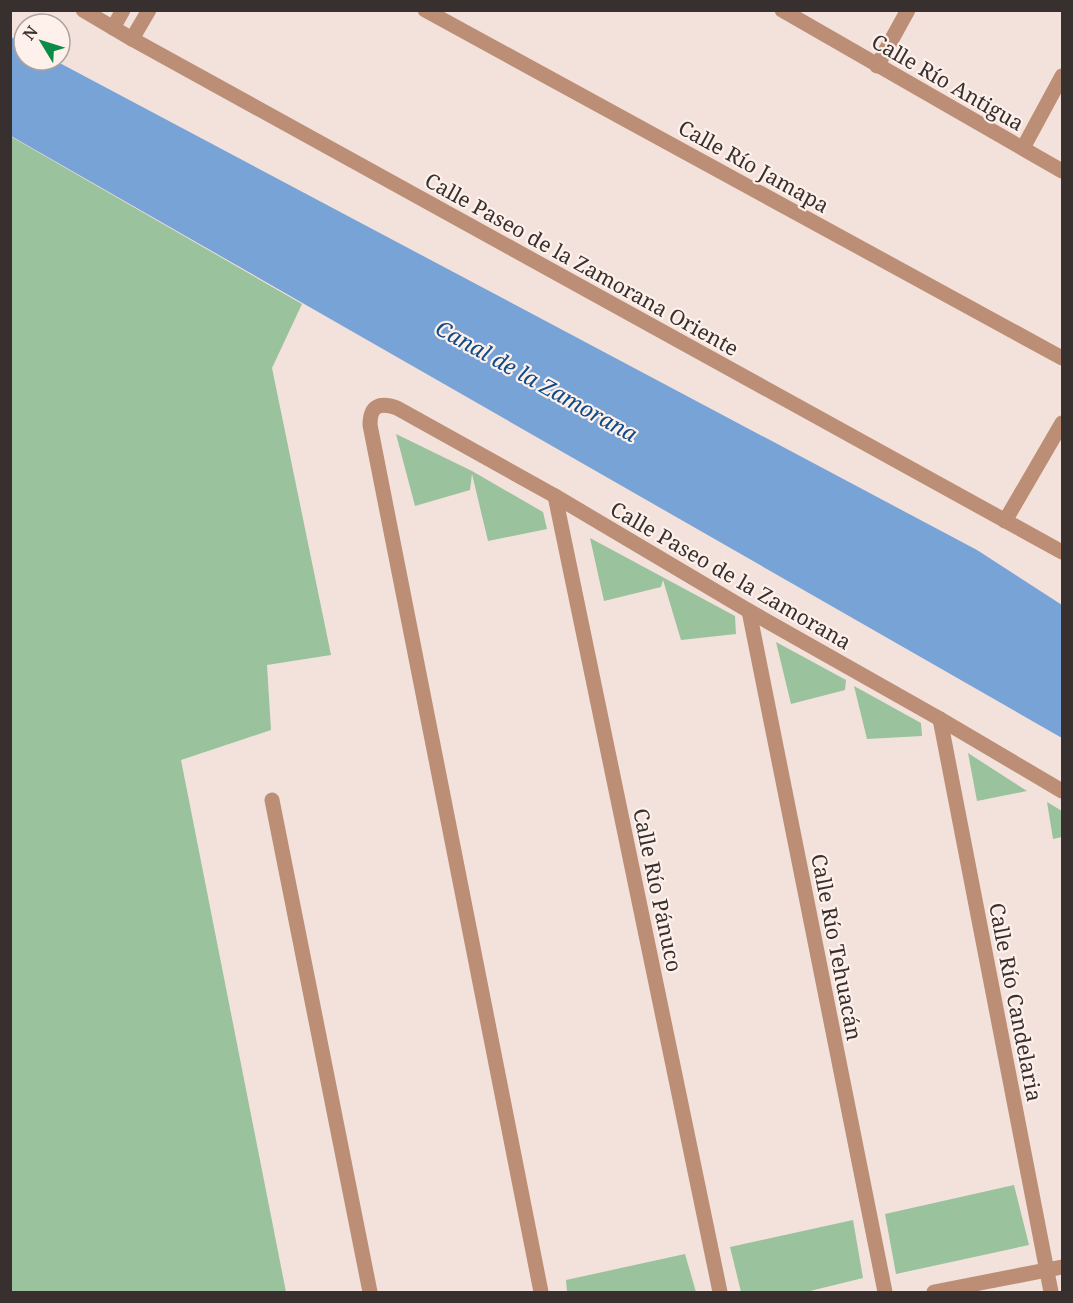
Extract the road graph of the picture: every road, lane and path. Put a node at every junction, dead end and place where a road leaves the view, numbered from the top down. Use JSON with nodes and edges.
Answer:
{"nodes":[{"id":1,"x":83,"y":10,"type":"edge"},
{"id":2,"x":123,"y":10,"type":"edge"},
{"id":3,"x":149,"y":10,"type":"edge"},
{"id":4,"x":425,"y":10,"type":"edge"},
{"id":5,"x":782,"y":10,"type":"edge"},
{"id":6,"x":908,"y":10,"type":"edge"},
{"id":7,"x":113,"y":28,"type":"junction"},
{"id":8,"x":132,"y":39,"type":"junction"},
{"id":9,"x":877,"y":66,"type":"junction"},
{"id":10,"x":1062,"y":76,"type":"edge"},
{"id":11,"x":1023,"y":148,"type":"junction"},
{"id":12,"x":1062,"y":171,"type":"edge"},
{"id":13,"x":1062,"y":358,"type":"edge"},
{"id":14,"x":1062,"y":423,"type":"edge"},
{"id":15,"x":555,"y":496,"type":"junction"},
{"id":16,"x":1005,"y":521,"type":"junction"},
{"id":17,"x":1062,"y":552,"type":"edge"},
{"id":18,"x":749,"y":610,"type":"junction"},
{"id":19,"x":940,"y":719,"type":"junction"},
{"id":20,"x":1062,"y":791,"type":"edge"},
{"id":21,"x":272,"y":800,"type":"dead end"},
{"id":22,"x":1062,"y":1267,"type":"edge"},
{"id":23,"x":1046,"y":1270,"type":"junction"},
{"id":24,"x":370,"y":1293,"type":"edge"},
{"id":25,"x":541,"y":1293,"type":"edge"},
{"id":26,"x":720,"y":1293,"type":"edge"},
{"id":27,"x":885,"y":1293,"type":"edge"},
{"id":28,"x":934,"y":1293,"type":"edge"},
{"id":29,"x":1051,"y":1293,"type":"edge"}],
"edges":[{"from":1,"to":7,"type":"street","name":"Calle Paseo de la Zamorana Oriente"},
{"from":2,"to":7,"type":"street"},
{"from":3,"to":8,"type":"street"},
{"from":4,"to":13,"type":"street","name":"Calle Río Jamapa"},
{"from":5,"to":9,"type":"street","name":"Calle Río Antigua"},
{"from":6,"to":9,"type":"street"},
{"from":7,"to":8,"type":"street","name":"Calle Paseo de la Zamorana Oriente"},
{"from":8,"to":16,"type":"street","name":"Calle Paseo de la Zamorana Oriente"},
{"from":9,"to":11,"type":"street","name":"Calle Río Antigua"},
{"from":10,"to":11,"type":"street"},
{"from":11,"to":12,"type":"street","name":"Calle Río Antigua"},
{"from":14,"to":16,"type":"street"},
{"from":15,"to":18,"type":"street","name":"Calle Paseo de la Zamorana"},
{"from":15,"to":25,"type":"street","name":"Calle Paseo de la Zamorana"},
{"from":15,"to":26,"type":"street","name":"Calle Río Pánuco"},
{"from":16,"to":17,"type":"street","name":"Calle Paseo de la Zamorana Oriente"},
{"from":18,"to":19,"type":"street","name":"Calle Paseo de la Zamorana"},
{"from":18,"to":27,"type":"street","name":"Calle Río Tehuacán"},
{"from":19,"to":20,"type":"street","name":"Calle Paseo de la Zamorana"},
{"from":19,"to":23,"type":"street","name":"Calle Río Candelaria"},
{"from":21,"to":24,"type":"street"},
{"from":22,"to":23,"type":"street"},
{"from":23,"to":28,"type":"street"},
{"from":23,"to":29,"type":"street","name":"Calle Río Candelaria"}]}
